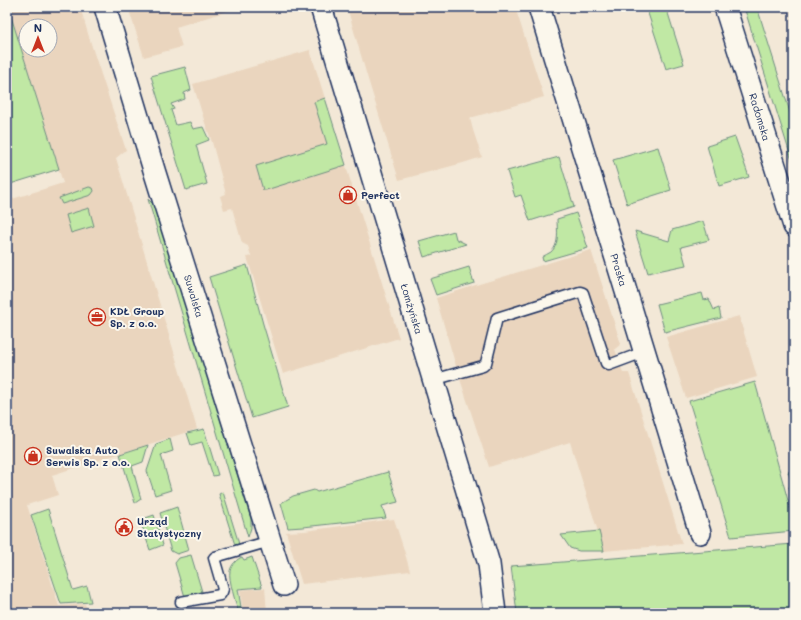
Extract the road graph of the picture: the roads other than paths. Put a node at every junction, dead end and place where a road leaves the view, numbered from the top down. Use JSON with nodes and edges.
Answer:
{"nodes":[{"id":1,"x":105,"y":7,"type":"edge"},
{"id":2,"x":321,"y":7,"type":"edge"},
{"id":3,"x":539,"y":7,"type":"edge"},
{"id":4,"x":725,"y":7,"type":"edge"},
{"id":5,"x":794,"y":226,"type":"edge"},
{"id":6,"x":644,"y":352,"type":"junction"},
{"id":7,"x":433,"y":380,"type":"junction"},
{"id":8,"x":700,"y":533,"type":"dead end"},
{"id":9,"x":270,"y":541,"type":"junction"},
{"id":10,"x":284,"y":585,"type":"dead end"},
{"id":11,"x":181,"y":602,"type":"dead end"},
{"id":12,"x":495,"y":613,"type":"edge"}],
"edges":[{"from":1,"to":9,"type":"street","name":"Suwalska"},
{"from":2,"to":7,"type":"street","name":"Łomżyńska"},
{"from":3,"to":6,"type":"street","name":"Praska"},
{"from":4,"to":5,"type":"street","name":"Radomska"},
{"from":6,"to":7,"type":"lane"},
{"from":6,"to":8,"type":"street","name":"Praska"},
{"from":7,"to":12,"type":"street","name":"Łomżyńska"},
{"from":9,"to":10,"type":"street","name":"Suwalska"},
{"from":9,"to":11,"type":"lane"}]}
